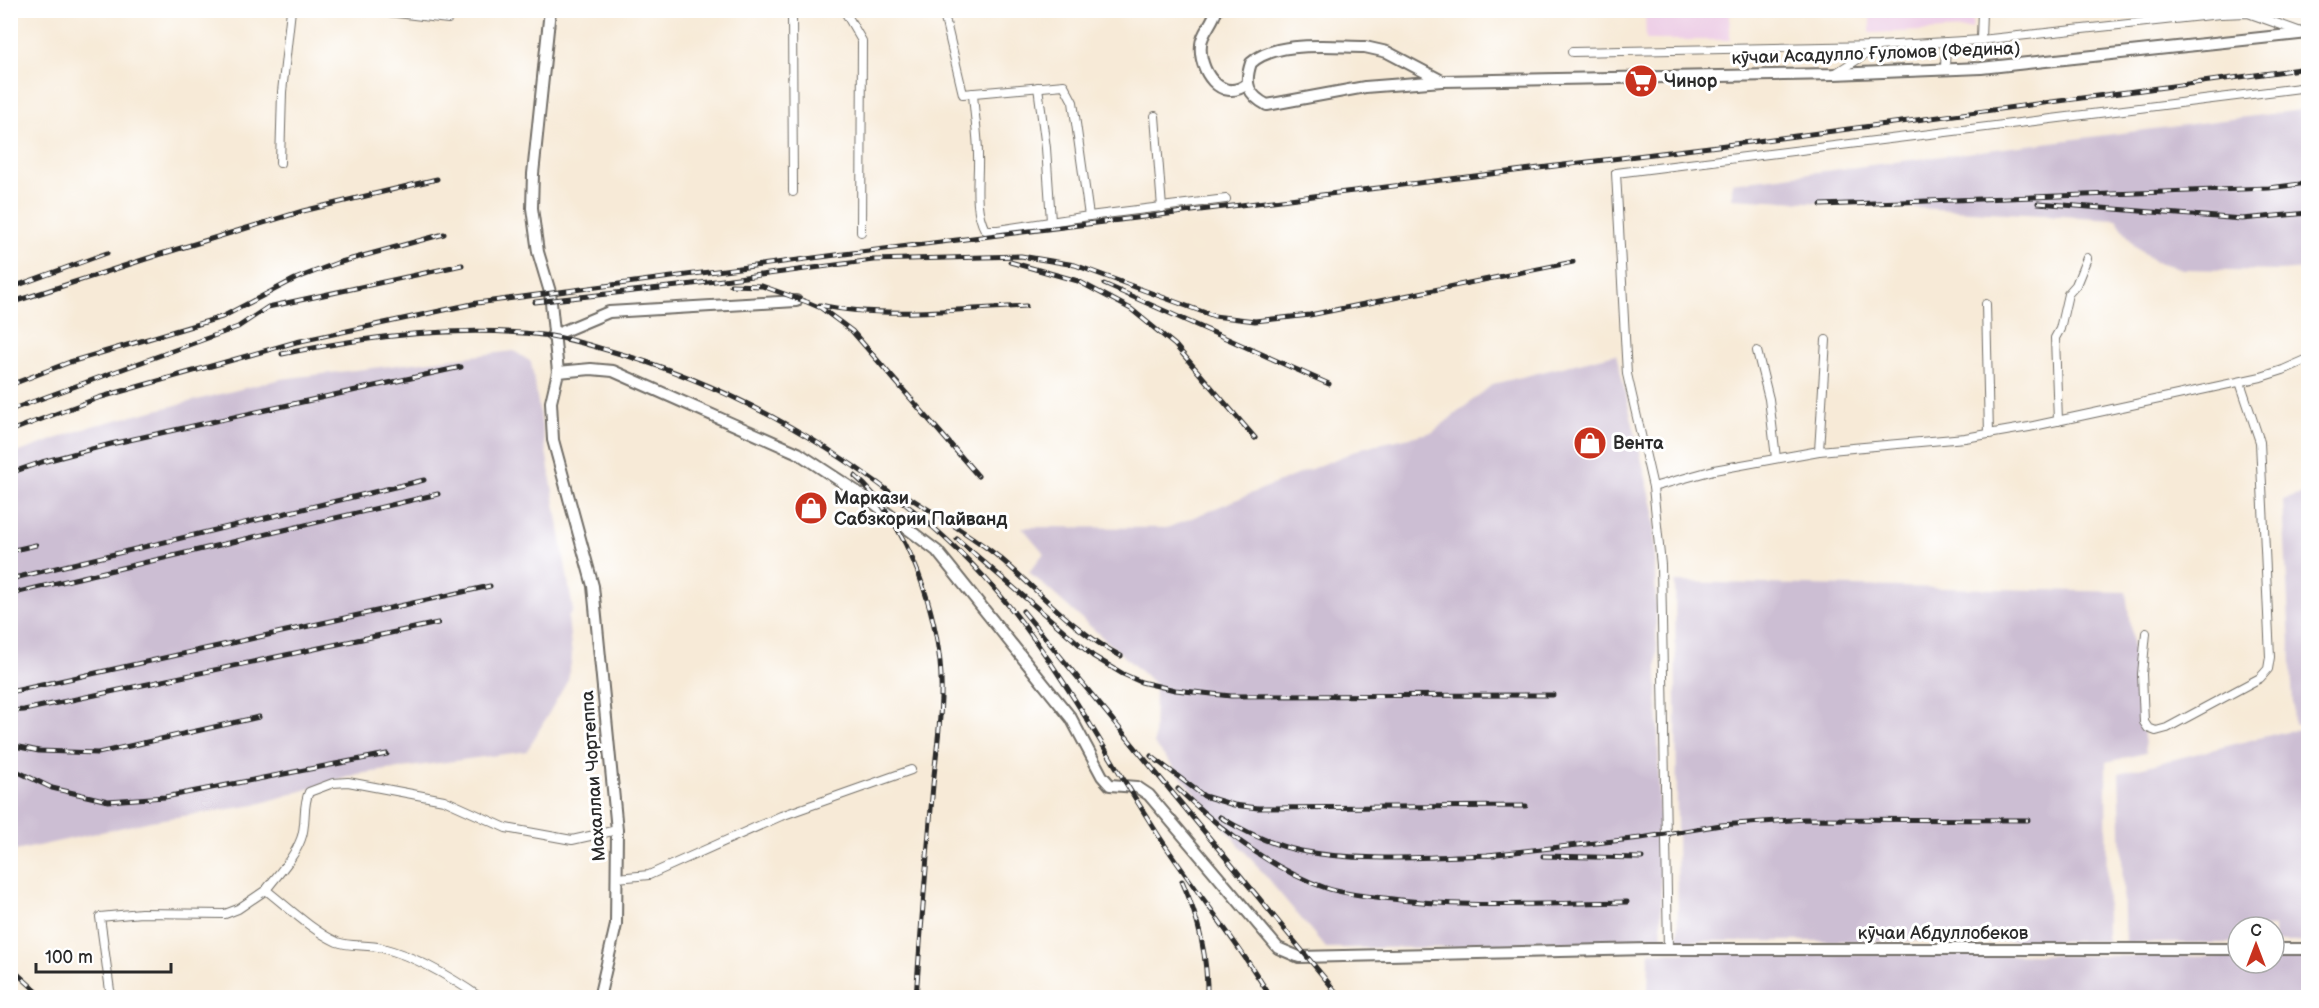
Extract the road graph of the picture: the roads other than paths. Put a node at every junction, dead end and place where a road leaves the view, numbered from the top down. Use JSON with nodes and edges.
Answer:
{"nodes":[{"id":1,"x":291,"y":10,"type":"edge"},
{"id":2,"x":371,"y":10,"type":"edge"},
{"id":3,"x":550,"y":10,"type":"edge"},
{"id":4,"x":792,"y":10,"type":"edge"},
{"id":5,"x":844,"y":10,"type":"edge"},
{"id":6,"x":943,"y":10,"type":"edge"},
{"id":7,"x":1216,"y":10,"type":"edge"},
{"id":8,"x":1982,"y":10,"type":"edge"},
{"id":9,"x":448,"y":19,"type":"dead end"},
{"id":10,"x":2307,"y":33,"type":"edge"},
{"id":11,"x":1982,"y":40,"type":"junction"},
{"id":12,"x":1946,"y":42,"type":"junction"},
{"id":13,"x":1878,"y":46,"type":"junction"},
{"id":14,"x":1572,"y":52,"type":"dead end"},
{"id":15,"x":1945,"y":69,"type":"junction"},
{"id":16,"x":1834,"y":74,"type":"junction"},
{"id":17,"x":1442,"y":81,"type":"junction"},
{"id":18,"x":1247,"y":84,"type":"junction"},
{"id":19,"x":1038,"y":87,"type":"junction"},
{"id":20,"x":2308,"y":87,"type":"edge"},
{"id":21,"x":973,"y":93,"type":"junction"},
{"id":22,"x":1155,"y":116,"type":"dead end"},
{"id":23,"x":280,"y":163,"type":"dead end"},
{"id":24,"x":792,"y":192,"type":"dead end"},
{"id":25,"x":1226,"y":199,"type":"dead end"},
{"id":26,"x":1162,"y":208,"type":"junction"},
{"id":27,"x":1089,"y":216,"type":"junction"},
{"id":28,"x":1051,"y":221,"type":"junction"},
{"id":29,"x":861,"y":232,"type":"dead end"},
{"id":30,"x":2087,"y":258,"type":"dead end"},
{"id":31,"x":796,"y":301,"type":"dead end"},
{"id":32,"x":1986,"y":304,"type":"dead end"},
{"id":33,"x":552,"y":336,"type":"junction"},
{"id":34,"x":1826,"y":340,"type":"dead end"},
{"id":35,"x":1757,"y":351,"type":"dead end"},
{"id":36,"x":2308,"y":359,"type":"edge"},
{"id":37,"x":558,"y":372,"type":"junction"},
{"id":38,"x":2240,"y":382,"type":"junction"},
{"id":39,"x":2058,"y":421,"type":"junction"},
{"id":40,"x":1989,"y":434,"type":"junction"},
{"id":41,"x":1819,"y":451,"type":"junction"},
{"id":42,"x":1776,"y":458,"type":"junction"},
{"id":43,"x":1653,"y":487,"type":"junction"},
{"id":44,"x":2146,"y":633,"type":"dead end"},
{"id":45,"x":911,"y":770,"type":"dead end"},
{"id":46,"x":617,"y":830,"type":"junction"},
{"id":47,"x":617,"y":878,"type":"junction"},
{"id":48,"x":266,"y":890,"type":"junction"},
{"id":49,"x":2226,"y":949,"type":"edge"},
{"id":50,"x":2286,"y":949,"type":"edge"},
{"id":51,"x":2308,"y":949,"type":"edge"},
{"id":52,"x":1668,"y":950,"type":"junction"},
{"id":53,"x":111,"y":998,"type":"edge"},
{"id":54,"x":481,"y":998,"type":"edge"},
{"id":55,"x":598,"y":998,"type":"edge"}],
"edges":[{"from":1,"to":23,"type":"street"},
{"from":2,"to":9,"type":"street"},
{"from":3,"to":33,"type":"street"},
{"from":4,"to":24,"type":"street"},
{"from":5,"to":29,"type":"street"},
{"from":6,"to":21,"type":"street"},
{"from":7,"to":18,"type":"street"},
{"from":8,"to":11,"type":"street","name":"кӯчаи Асадулло Ғуломов (Федина)"},
{"from":10,"to":11,"type":"street"},
{"from":10,"to":15,"type":"street","name":"кӯчаи Асадулло Ғуломов (Федина)"},
{"from":11,"to":12,"type":"street"},
{"from":12,"to":13,"type":"street"},
{"from":12,"to":15,"type":"street"},
{"from":13,"to":14,"type":"street"},
{"from":13,"to":16,"type":"street"},
{"from":15,"to":16,"type":"street","name":"кӯчаи Асадулло Ғуломов (Федина)"},
{"from":16,"to":17,"type":"street","name":"кӯчаи Асадулло Ғуломов (Федина)"},
{"from":17,"to":18,"type":"street","name":"кӯчаи Асадулло Ғуломов (Федина)"},
{"from":17,"to":18,"type":"street","name":"кӯчаи Асадулло Ғуломов (Федина)"},
{"from":19,"to":21,"type":"street"},
{"from":19,"to":27,"type":"street"},
{"from":19,"to":28,"type":"street"},
{"from":20,"to":43,"type":"street"},
{"from":21,"to":28,"type":"street"},
{"from":22,"to":26,"type":"street"},
{"from":25,"to":26,"type":"street"},
{"from":26,"to":27,"type":"street"},
{"from":27,"to":28,"type":"street"},
{"from":30,"to":39,"type":"street"},
{"from":31,"to":33,"type":"street"},
{"from":32,"to":40,"type":"street"},
{"from":33,"to":37,"type":"street"},
{"from":34,"to":41,"type":"street"},
{"from":35,"to":42,"type":"street"},
{"from":36,"to":38,"type":"street"},
{"from":37,"to":46,"type":"street","name":"Махаллаи Чортеппа"},
{"from":37,"to":52,"type":"street","name":"кӯчаи Абдуллобеков"},
{"from":38,"to":39,"type":"street"},
{"from":38,"to":44,"type":"street"},
{"from":39,"to":40,"type":"street"},
{"from":40,"to":41,"type":"street"},
{"from":41,"to":42,"type":"street"},
{"from":42,"to":43,"type":"street"},
{"from":43,"to":52,"type":"street"},
{"from":45,"to":47,"type":"street"},
{"from":46,"to":47,"type":"street","name":"Махаллаи Чортеппа"},
{"from":46,"to":48,"type":"street"},
{"from":47,"to":55,"type":"street","name":"Махаллаи Чортеппа"},
{"from":48,"to":53,"type":"street"},
{"from":48,"to":54,"type":"street"},
{"from":49,"to":52,"type":"street","name":"кӯчаи Абдуллобеков"},
{"from":50,"to":51,"type":"street"}]}
